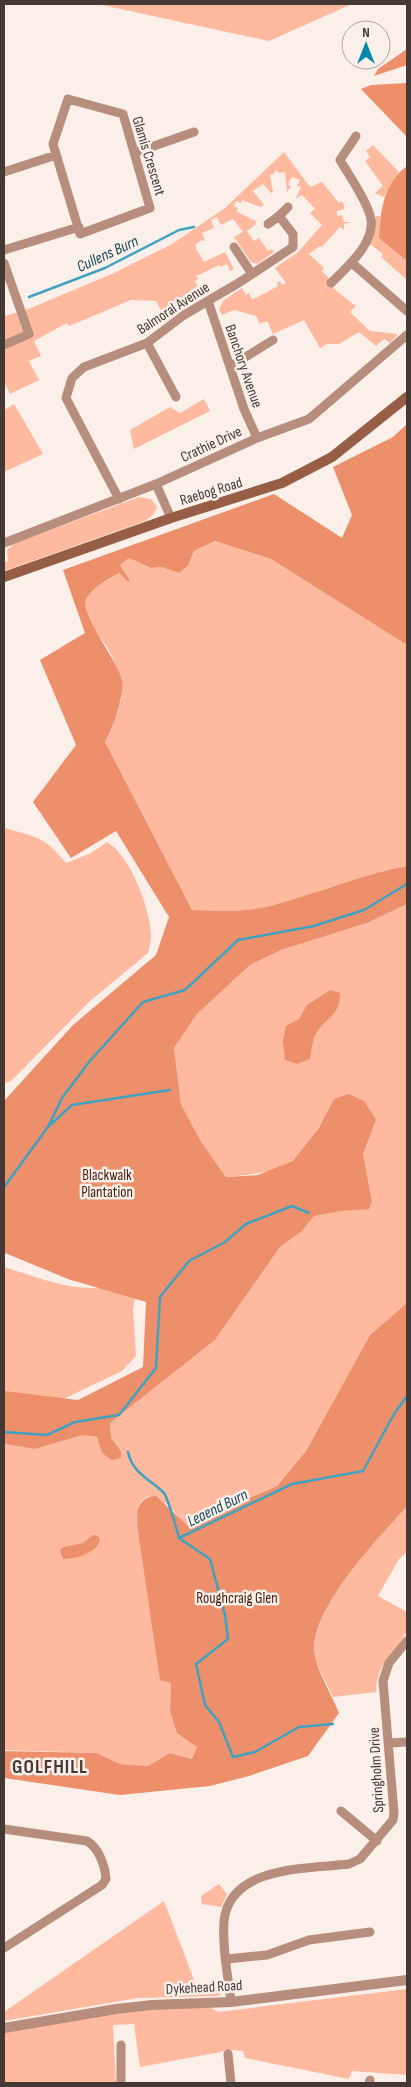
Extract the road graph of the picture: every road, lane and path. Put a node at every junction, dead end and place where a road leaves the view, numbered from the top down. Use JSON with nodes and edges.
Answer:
{"nodes":[{"id":1,"x":194,"y":132,"type":"dead end"},
{"id":2,"x":356,"y":136,"type":"dead end"},
{"id":3,"x":134,"y":153,"type":"junction"},
{"id":4,"x":56,"y":155,"type":"junction"},
{"id":5,"x":4,"y":172,"type":"edge"},
{"id":6,"x":288,"y":207,"type":"dead end"},
{"id":7,"x":279,"y":216,"type":"junction"},
{"id":8,"x":268,"y":224,"type":"dead end"},
{"id":9,"x":79,"y":227,"type":"junction"},
{"id":10,"x":234,"y":247,"type":"dead end"},
{"id":11,"x":4,"y":250,"type":"edge"},
{"id":12,"x":4,"y":263,"type":"edge"},
{"id":13,"x":352,"y":263,"type":"junction"},
{"id":14,"x":252,"y":274,"type":"junction"},
{"id":15,"x":331,"y":284,"type":"dead end"},
{"id":16,"x":208,"y":301,"type":"junction"},
{"id":17,"x":407,"y":311,"type":"edge"},
{"id":18,"x":407,"y":335,"type":"edge"},
{"id":19,"x":273,"y":340,"type":"dead end"},
{"id":20,"x":147,"y":343,"type":"junction"},
{"id":21,"x":4,"y":345,"type":"edge"},
{"id":22,"x":231,"y":366,"type":"junction"},
{"id":23,"x":176,"y":397,"type":"dead end"},
{"id":24,"x":407,"y":397,"type":"edge"},
{"id":25,"x":257,"y":438,"type":"junction"},
{"id":26,"x":156,"y":484,"type":"junction"},
{"id":27,"x":119,"y":499,"type":"junction"},
{"id":28,"x":170,"y":518,"type":"junction"},
{"id":29,"x":4,"y":543,"type":"edge"},
{"id":30,"x":4,"y":577,"type":"edge"},
{"id":31,"x":407,"y":1641,"type":"edge"},
{"id":32,"x":407,"y":1742,"type":"edge"},
{"id":33,"x":389,"y":1743,"type":"junction"},
{"id":34,"x":340,"y":1811,"type":"dead end"},
{"id":35,"x":4,"y":1830,"type":"edge"},
{"id":36,"x":377,"y":1841,"type":"junction"},
{"id":37,"x":370,"y":1932,"type":"dead end"},
{"id":38,"x":4,"y":1947,"type":"edge"},
{"id":39,"x":227,"y":1959,"type":"junction"},
{"id":40,"x":407,"y":1980,"type":"edge"},
{"id":41,"x":232,"y":2002,"type":"junction"},
{"id":42,"x":4,"y":2028,"type":"edge"},
{"id":43,"x":121,"y":2045,"type":"dead end"},
{"id":44,"x":228,"y":2054,"type":"dead end"},
{"id":45,"x":121,"y":2083,"type":"edge"},
{"id":46,"x":231,"y":2083,"type":"edge"}],
"edges":[{"from":1,"to":3,"type":"street"},
{"from":2,"to":13,"type":"street"},
{"from":3,"to":4,"type":"street","name":"Glamis Crescent"},
{"from":3,"to":9,"type":"street","name":"Glamis Crescent"},
{"from":4,"to":5,"type":"street"},
{"from":4,"to":9,"type":"street","name":"Glamis Crescent"},
{"from":6,"to":7,"type":"street"},
{"from":7,"to":8,"type":"street"},
{"from":7,"to":14,"type":"street","name":"Balmoral Avenue"},
{"from":9,"to":11,"type":"street"},
{"from":10,"to":14,"type":"street"},
{"from":12,"to":21,"type":"street"},
{"from":13,"to":15,"type":"street"},
{"from":13,"to":17,"type":"street"},
{"from":14,"to":16,"type":"street","name":"Balmoral Avenue"},
{"from":16,"to":20,"type":"street","name":"Balmoral Avenue"},
{"from":16,"to":22,"type":"street","name":"Banchory Avenue"},
{"from":18,"to":25,"type":"street","name":"Crathie Drive"},
{"from":19,"to":22,"type":"street"},
{"from":20,"to":23,"type":"street"},
{"from":20,"to":27,"type":"street","name":"Balmoral Avenue"},
{"from":22,"to":25,"type":"street","name":"Banchory Avenue"},
{"from":24,"to":28,"type":"main road","name":"Raebog Road"},
{"from":25,"to":26,"type":"street","name":"Crathie Drive"},
{"from":26,"to":27,"type":"street","name":"Crathie Drive"},
{"from":26,"to":28,"type":"street"},
{"from":27,"to":29,"type":"street","name":"Crathie Drive"},
{"from":28,"to":30,"type":"main road","name":"Raebog Road"},
{"from":31,"to":33,"type":"street","name":"Springholm Drive"},
{"from":32,"to":33,"type":"street"},
{"from":33,"to":36,"type":"street","name":"Springholm Drive"},
{"from":34,"to":36,"type":"street"},
{"from":35,"to":38,"type":"street"},
{"from":36,"to":39,"type":"street","name":"Springholm Drive"},
{"from":37,"to":39,"type":"street"},
{"from":39,"to":41,"type":"street","name":"Springholm Drive"},
{"from":40,"to":41,"type":"street","name":"Dykehead Road"},
{"from":41,"to":42,"type":"street","name":"Dykehead Road"},
{"from":43,"to":45,"type":"street"},
{"from":44,"to":46,"type":"street"}]}
